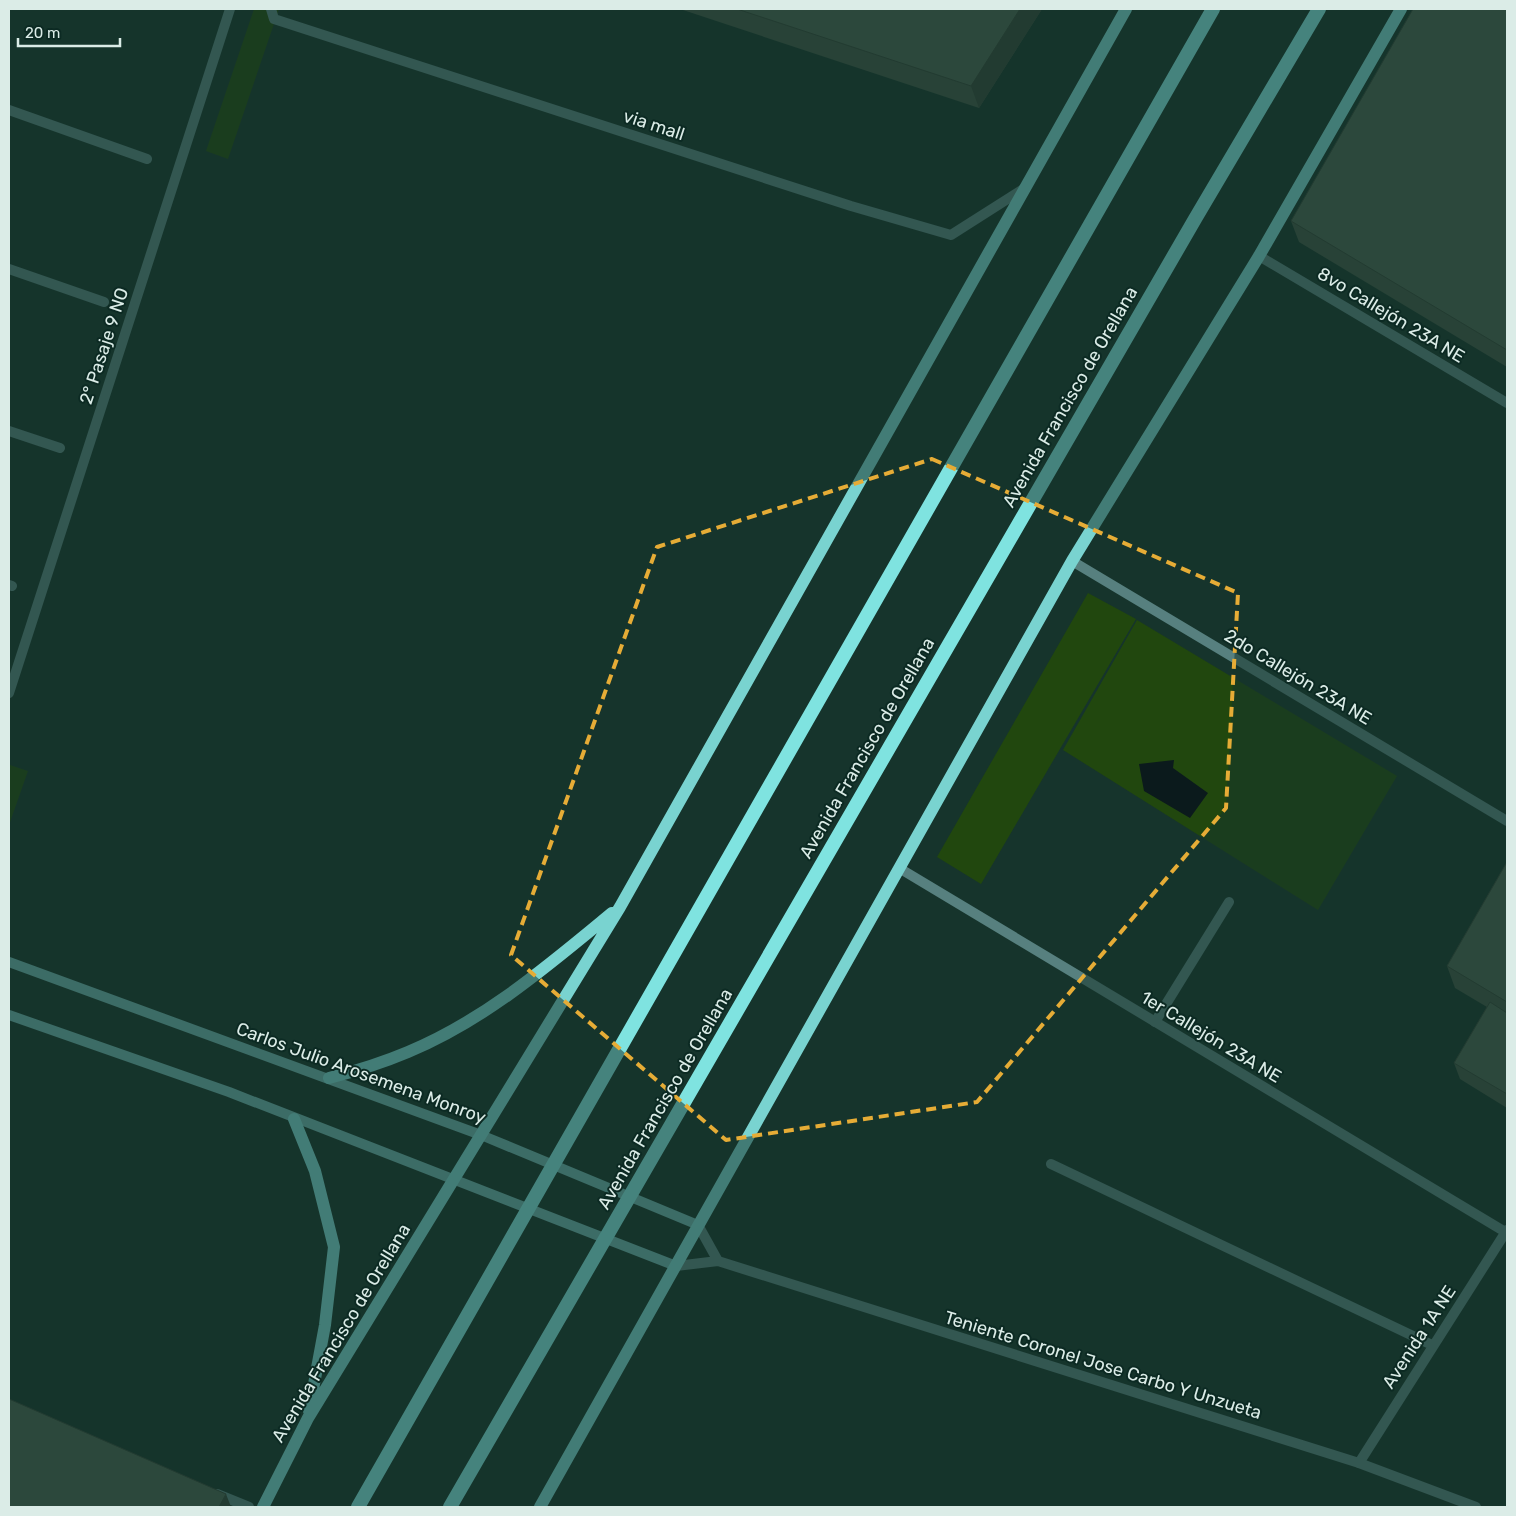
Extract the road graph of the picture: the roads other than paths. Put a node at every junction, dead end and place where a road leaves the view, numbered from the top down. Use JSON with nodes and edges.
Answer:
{"nodes":[{"id":1,"x":230,"y":9,"type":"edge"},
{"id":2,"x":270,"y":9,"type":"edge"},
{"id":3,"x":1126,"y":9,"type":"edge"},
{"id":4,"x":1214,"y":9,"type":"edge"},
{"id":5,"x":1319,"y":9,"type":"edge"},
{"id":6,"x":1401,"y":9,"type":"edge"},
{"id":7,"x":9,"y":110,"type":"edge"},
{"id":8,"x":147,"y":159,"type":"dead end"},
{"id":9,"x":1026,"y":187,"type":"junction"},
{"id":10,"x":1259,"y":256,"type":"junction"},
{"id":11,"x":9,"y":269,"type":"edge"},
{"id":12,"x":104,"y":302,"type":"dead end"},
{"id":13,"x":1507,"y":403,"type":"edge"},
{"id":14,"x":9,"y":430,"type":"edge"},
{"id":15,"x":60,"y":448,"type":"dead end"},
{"id":16,"x":1072,"y":561,"type":"junction"},
{"id":17,"x":9,"y":693,"type":"edge"},
{"id":18,"x":1507,"y":821,"type":"edge"},
{"id":19,"x":899,"y":868,"type":"junction"},
{"id":20,"x":1229,"y":902,"type":"dead end"},
{"id":21,"x":620,"y":907,"type":"junction"},
{"id":22,"x":9,"y":962,"type":"edge"},
{"id":23,"x":9,"y":1015,"type":"edge"},
{"id":24,"x":1155,"y":1022,"type":"junction"},
{"id":25,"x":329,"y":1078,"type":"junction"},
{"id":26,"x":294,"y":1119,"type":"junction"},
{"id":27,"x":481,"y":1135,"type":"junction"},
{"id":28,"x":1051,"y":1164,"type":"dead end"},
{"id":29,"x":555,"y":1165,"type":"junction"},
{"id":30,"x":454,"y":1180,"type":"junction"},
{"id":31,"x":630,"y":1197,"type":"junction"},
{"id":32,"x":530,"y":1208,"type":"junction"},
{"id":33,"x":698,"y":1225,"type":"junction"},
{"id":34,"x":1507,"y":1232,"type":"edge"},
{"id":35,"x":604,"y":1239,"type":"junction"},
{"id":36,"x":718,"y":1261,"type":"junction"},
{"id":37,"x":676,"y":1266,"type":"junction"},
{"id":38,"x":1432,"y":1346,"type":"junction"},
{"id":39,"x":308,"y":1418,"type":"junction"},
{"id":40,"x":1359,"y":1462,"type":"junction"},
{"id":41,"x":206,"y":1490,"type":"edge"},
{"id":42,"x":1464,"y":1506,"type":"edge"},
{"id":43,"x":250,"y":1507,"type":"edge"},
{"id":44,"x":263,"y":1507,"type":"edge"},
{"id":45,"x":358,"y":1507,"type":"edge"},
{"id":46,"x":450,"y":1507,"type":"edge"},
{"id":47,"x":540,"y":1507,"type":"edge"},
{"id":48,"x":1476,"y":1507,"type":"edge"}],
"edges":[{"from":1,"to":17,"type":"street","name":"2° Pasaje 9 NO"},
{"from":2,"to":9,"type":"street","name":"via mall"},
{"from":3,"to":9,"type":"main road","name":"Avenida Francisco de Orellana"},
{"from":4,"to":29,"type":"highway"},
{"from":5,"to":31,"type":"highway","name":"Avenida Francisco de Orellana"},
{"from":6,"to":10,"type":"main road"},
{"from":7,"to":8,"type":"street"},
{"from":9,"to":21,"type":"main road","name":"Avenida Francisco de Orellana"},
{"from":10,"to":13,"type":"street","name":"8vo Callejón 23A NE"},
{"from":10,"to":16,"type":"main road"},
{"from":11,"to":12,"type":"street"},
{"from":14,"to":15,"type":"street"},
{"from":16,"to":18,"type":"street","name":"2do Callejón 23A NE"},
{"from":16,"to":19,"type":"main road"},
{"from":19,"to":24,"type":"street","name":"1er Callejón 23A NE"},
{"from":19,"to":33,"type":"main road"},
{"from":20,"to":24,"type":"street"},
{"from":21,"to":25,"type":"main road"},
{"from":21,"to":27,"type":"main road","name":"Avenida Francisco de Orellana"},
{"from":22,"to":25,"type":"main road","name":"Carlos Julio Arosemena Monroy"},
{"from":23,"to":26,"type":"main road"},
{"from":24,"to":34,"type":"street","name":"1er Callejón 23A NE"},
{"from":25,"to":27,"type":"main road","name":"Carlos Julio Arosemena Monroy"},
{"from":26,"to":30,"type":"main road"},
{"from":26,"to":39,"type":"main road"},
{"from":27,"to":29,"type":"main road","name":"Carlos Julio Arosemena Monroy"},
{"from":27,"to":30,"type":"main road","name":"Avenida Francisco de Orellana"},
{"from":28,"to":38,"type":"street"},
{"from":29,"to":31,"type":"main road","name":"Carlos Julio Arosemena Monroy"},
{"from":29,"to":32,"type":"highway"},
{"from":30,"to":32,"type":"main road"},
{"from":30,"to":39,"type":"main road","name":"Avenida Francisco de Orellana"},
{"from":31,"to":33,"type":"main road","name":"Carlos Julio Arosemena Monroy"},
{"from":31,"to":35,"type":"highway","name":"Avenida Francisco de Orellana"},
{"from":32,"to":35,"type":"main road"},
{"from":32,"to":45,"type":"highway"},
{"from":33,"to":36,"type":"street"},
{"from":33,"to":37,"type":"main road"},
{"from":34,"to":38,"type":"street","name":"Avenida 1A NE"},
{"from":35,"to":37,"type":"main road"},
{"from":35,"to":46,"type":"highway","name":"Avenida Francisco de Orellana"},
{"from":36,"to":37,"type":"street","name":"Teniente Coronel Jose Carbo Y Unzueta"},
{"from":36,"to":40,"type":"street","name":"Teniente Coronel Jose Carbo Y Unzueta"},
{"from":37,"to":47,"type":"main road"},
{"from":38,"to":40,"type":"street","name":"Avenida 1A NE"},
{"from":39,"to":44,"type":"main road","name":"Avenida Francisco de Orellana"},
{"from":40,"to":42,"type":"street","name":"Teniente Coronel Jose Carbo Y Unzueta"},
{"from":41,"to":43,"type":"street"},
{"from":42,"to":48,"type":"street","name":"Teniente Coronel Jose Carbo Y Unzueta"}]}
